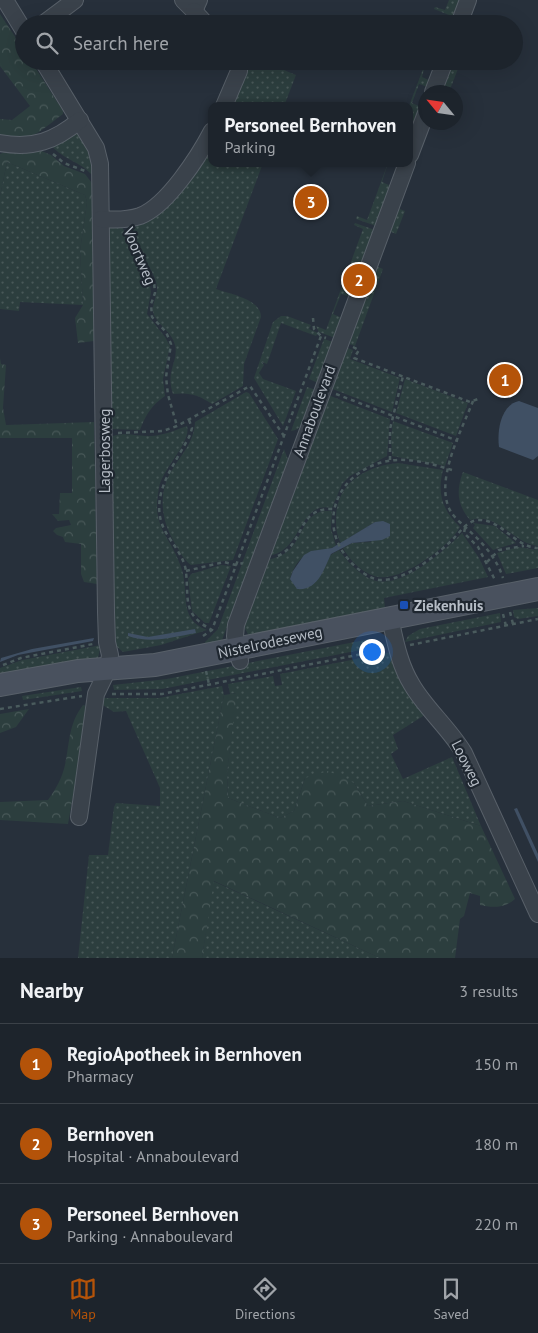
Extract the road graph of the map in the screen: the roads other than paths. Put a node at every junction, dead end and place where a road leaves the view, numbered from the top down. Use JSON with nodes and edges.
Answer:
{"nodes":[{"id":1,"x":5,"y":0,"type":"edge"},
{"id":2,"x":75,"y":0,"type":"edge"},
{"id":3,"x":468,"y":0,"type":"edge"},
{"id":4,"x":192,"y":4,"type":"edge"},
{"id":5,"x":55,"y":15,"type":"edge"},
{"id":6,"x":200,"y":15,"type":"edge"},
{"id":7,"x":462,"y":15,"type":"edge"},
{"id":8,"x":15,"y":16,"type":"edge"},
{"id":9,"x":49,"y":70,"type":"edge"},
{"id":10,"x":239,"y":70,"type":"edge"},
{"id":11,"x":442,"y":70,"type":"edge"},
{"id":12,"x":436,"y":85,"type":"edge"},
{"id":13,"x":226,"y":102,"type":"edge"},
{"id":14,"x":80,"y":120,"type":"junction"},
{"id":15,"x":420,"y":130,"type":"edge"},
{"id":16,"x":208,"y":139,"type":"edge"},
{"id":17,"x":0,"y":144,"type":"edge"},
{"id":18,"x":413,"y":147,"type":"edge"},
{"id":19,"x":406,"y":167,"type":"edge"},
{"id":20,"x":101,"y":219,"type":"junction"},
{"id":21,"x":538,"y":589,"type":"edge"},
{"id":22,"x":538,"y":601,"type":"edge"},
{"id":23,"x":503,"y":602,"type":"junction"},
{"id":24,"x":393,"y":632,"type":"junction"},
{"id":25,"x":238,"y":655,"type":"junction"},
{"id":26,"x":102,"y":681,"type":"junction"},
{"id":27,"x":0,"y":685,"type":"edge"},
{"id":28,"x":0,"y":697,"type":"edge"},
{"id":29,"x":79,"y":817,"type":"dead end"},
{"id":30,"x":538,"y":914,"type":"edge"}],
"edges":[{"from":1,"to":8,"type":"street"},
{"from":2,"to":5,"type":"street"},
{"from":3,"to":7,"type":"street"},
{"from":4,"to":6,"type":"street"},
{"from":9,"to":14,"type":"street"},
{"from":10,"to":13,"type":"street"},
{"from":11,"to":12,"type":"street"},
{"from":14,"to":17,"type":"street"},
{"from":14,"to":20,"type":"street"},
{"from":15,"to":18,"type":"street"},
{"from":16,"to":20,"type":"street","name":"Voortweg"},
{"from":19,"to":25,"type":"street","name":"Annaboulevard"},
{"from":20,"to":26,"type":"street","name":"Lagerbosweg"},
{"from":21,"to":23,"type":"street","name":"Nistelrodeseweg"},
{"from":22,"to":23,"type":"street","name":"Nistelrodeseweg"},
{"from":23,"to":24,"type":"street","name":"Nistelrodeseweg"},
{"from":24,"to":25,"type":"street","name":"Nistelrodeseweg"},
{"from":24,"to":30,"type":"street","name":"Looweg"},
{"from":25,"to":26,"type":"street","name":"Nistelrodeseweg"},
{"from":26,"to":27,"type":"street","name":"Nistelrodeseweg"},
{"from":26,"to":28,"type":"street","name":"Nistelrodeseweg"},
{"from":26,"to":29,"type":"street"}]}
